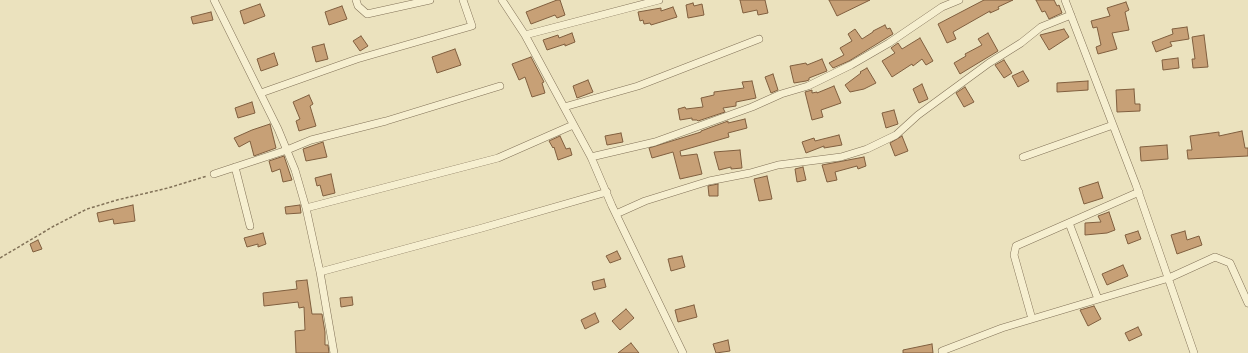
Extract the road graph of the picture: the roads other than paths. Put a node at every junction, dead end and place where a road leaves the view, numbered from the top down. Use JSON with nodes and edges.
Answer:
{"nodes":[{"id":1,"x":214,"y":0,"type":"edge"},
{"id":2,"x":356,"y":0,"type":"edge"},
{"id":3,"x":430,"y":0,"type":"edge"},
{"id":4,"x":463,"y":0,"type":"edge"},
{"id":5,"x":502,"y":0,"type":"edge"},
{"id":6,"x":659,"y":0,"type":"edge"},
{"id":7,"x":959,"y":0,"type":"edge"},
{"id":8,"x":1065,"y":0,"type":"edge"},
{"id":9,"x":1071,"y":15,"type":"junction"},
{"id":10,"x":525,"y":35,"type":"junction"},
{"id":11,"x":759,"y":39,"type":"dead end"},
{"id":12,"x":500,"y":86,"type":"dead end"},
{"id":13,"x":260,"y":93,"type":"junction"},
{"id":14,"x":564,"y":107,"type":"junction"},
{"id":15,"x":573,"y":125,"type":"junction"},
{"id":16,"x":1113,"y":125,"type":"junction"},
{"id":17,"x":287,"y":150,"type":"junction"},
{"id":18,"x":592,"y":157,"type":"junction"},
{"id":19,"x":1023,"y":157,"type":"dead end"},
{"id":20,"x":235,"y":167,"type":"junction"},
{"id":21,"x":214,"y":174,"type":"road end"},
{"id":22,"x":607,"y":192,"type":"junction"},
{"id":23,"x":1139,"y":192,"type":"junction"},
{"id":24,"x":306,"y":208,"type":"junction"},
{"id":25,"x":616,"y":214,"type":"junction"},
{"id":26,"x":1069,"y":223,"type":"junction"},
{"id":27,"x":250,"y":226,"type":"dead end"},
{"id":28,"x":320,"y":272,"type":"junction"},
{"id":29,"x":1169,"y":278,"type":"junction"},
{"id":30,"x":1098,"y":299,"type":"junction"},
{"id":31,"x":1248,"y":303,"type":"edge"},
{"id":32,"x":1032,"y":319,"type":"junction"},
{"id":33,"x":942,"y":351,"type":"dead end"},
{"id":34,"x":334,"y":353,"type":"edge"},
{"id":35,"x":683,"y":353,"type":"edge"},
{"id":36,"x":1194,"y":353,"type":"edge"}],
"edges":[{"from":1,"to":13,"type":"street"},
{"from":2,"to":3,"type":"street"},
{"from":4,"to":13,"type":"street"},
{"from":5,"to":10,"type":"street"},
{"from":6,"to":10,"type":"street"},
{"from":7,"to":18,"type":"street"},
{"from":8,"to":9,"type":"street"},
{"from":9,"to":16,"type":"street"},
{"from":9,"to":25,"type":"street"},
{"from":10,"to":14,"type":"street"},
{"from":11,"to":14,"type":"street"},
{"from":12,"to":17,"type":"street"},
{"from":13,"to":17,"type":"street"},
{"from":14,"to":15,"type":"street"},
{"from":15,"to":18,"type":"street"},
{"from":15,"to":24,"type":"street"},
{"from":16,"to":19,"type":"street"},
{"from":16,"to":23,"type":"street"},
{"from":17,"to":20,"type":"street"},
{"from":17,"to":24,"type":"street"},
{"from":18,"to":22,"type":"street"},
{"from":20,"to":21,"type":"street"},
{"from":20,"to":27,"type":"street"},
{"from":22,"to":25,"type":"street"},
{"from":22,"to":28,"type":"street"},
{"from":23,"to":26,"type":"street"},
{"from":23,"to":29,"type":"street"},
{"from":24,"to":28,"type":"street"},
{"from":25,"to":35,"type":"street"},
{"from":26,"to":30,"type":"street"},
{"from":26,"to":32,"type":"street"},
{"from":28,"to":34,"type":"street"},
{"from":29,"to":30,"type":"street"},
{"from":29,"to":31,"type":"street"},
{"from":29,"to":36,"type":"street"},
{"from":30,"to":32,"type":"street"},
{"from":32,"to":33,"type":"street"}]}
